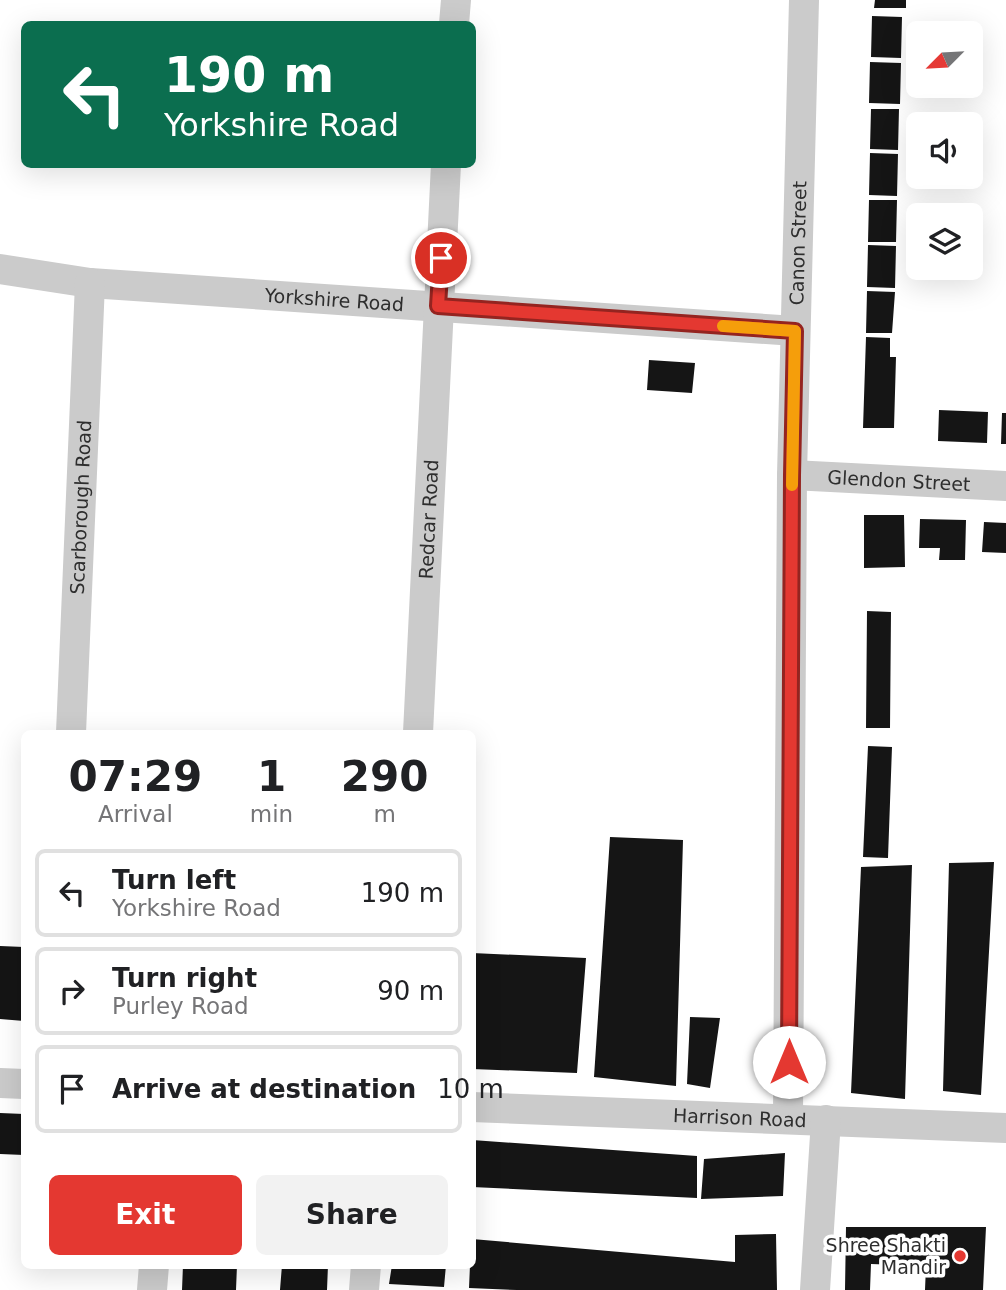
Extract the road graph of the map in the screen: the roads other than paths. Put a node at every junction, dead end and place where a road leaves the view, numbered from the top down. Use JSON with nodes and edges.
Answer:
{"nodes":[{"id":1,"x":456,"y":0,"type":"edge"},
{"id":2,"x":804,"y":0,"type":"edge"},
{"id":3,"x":454,"y":21,"type":"edge"},
{"id":4,"x":446,"y":168,"type":"edge"},
{"id":5,"x":0,"y":269,"type":"edge"},
{"id":6,"x":90,"y":283,"type":"junction"},
{"id":7,"x":438,"y":306,"type":"junction"},
{"id":8,"x":795,"y":331,"type":"junction"},
{"id":9,"x":792,"y":475,"type":"junction"},
{"id":10,"x":1006,"y":486,"type":"edge"},
{"id":11,"x":71,"y":730,"type":"edge"},
{"id":12,"x":418,"y":730,"type":"edge"},
{"id":13,"x":0,"y":1083,"type":"edge"},
{"id":14,"x":21,"y":1084,"type":"edge"},
{"id":15,"x":476,"y":1107,"type":"edge"},
{"id":16,"x":788,"y":1118,"type":"junction"},
{"id":17,"x":826,"y":1119,"type":"junction"},
{"id":18,"x":1006,"y":1128,"type":"edge"},
{"id":19,"x":154,"y":1269,"type":"edge"},
{"id":20,"x":366,"y":1269,"type":"edge"},
{"id":21,"x":152,"y":1290,"type":"edge"},
{"id":22,"x":364,"y":1290,"type":"edge"},
{"id":23,"x":815,"y":1290,"type":"edge"}],
"edges":[{"from":1,"to":3,"type":"street"},
{"from":2,"to":8,"type":"street","name":"Canon Street"},
{"from":4,"to":7,"type":"street","name":"Redcar Road"},
{"from":5,"to":6,"type":"street","name":"Yorkshire Road"},
{"from":6,"to":7,"type":"street","name":"Yorkshire Road"},
{"from":6,"to":11,"type":"street","name":"Scarborough Road"},
{"from":7,"to":8,"type":"street","name":"Yorkshire Road"},
{"from":7,"to":12,"type":"street","name":"Redcar Road"},
{"from":8,"to":9,"type":"street","name":"Canon Street"},
{"from":9,"to":10,"type":"street","name":"Glendon Street"},
{"from":9,"to":16,"type":"street","name":"Canon Street"},
{"from":13,"to":14,"type":"street"},
{"from":15,"to":16,"type":"street","name":"Harrison Road"},
{"from":16,"to":17,"type":"street","name":"Harrison Road"},
{"from":17,"to":18,"type":"street","name":"Harrison Road"},
{"from":17,"to":23,"type":"street"},
{"from":19,"to":21,"type":"street"},
{"from":20,"to":22,"type":"street"}]}
